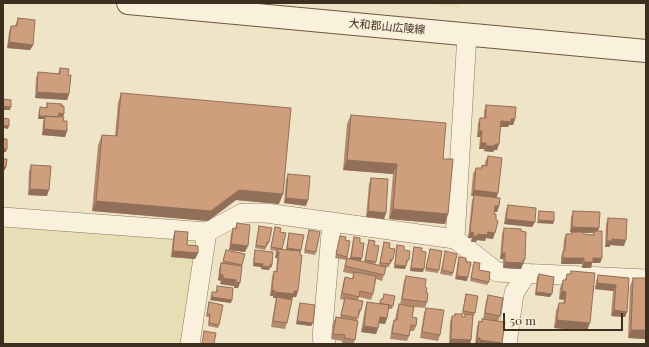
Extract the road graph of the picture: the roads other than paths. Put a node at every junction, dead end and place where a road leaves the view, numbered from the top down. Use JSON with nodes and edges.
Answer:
{"nodes":[{"id":1,"x":128,"y":3,"type":"edge"},
{"id":2,"x":467,"y":34,"type":"junction"},
{"id":3,"x":646,"y":51,"type":"edge"},
{"id":4,"x":3,"y":217,"type":"edge"},
{"id":5,"x":332,"y":222,"type":"junction"},
{"id":6,"x":207,"y":232,"type":"junction"},
{"id":7,"x":455,"y":239,"type":"junction"},
{"id":8,"x":497,"y":272,"type":"junction"},
{"id":9,"x":527,"y":273,"type":"junction"},
{"id":10,"x":646,"y":279,"type":"edge"},
{"id":11,"x":514,"y":293,"type":"junction"},
{"id":12,"x":190,"y":344,"type":"edge"},
{"id":13,"x":326,"y":344,"type":"edge"},
{"id":14,"x":508,"y":344,"type":"edge"}],
"edges":[{"from":1,"to":2,"type":"main road","name":"大和郡山広陵線"},
{"from":2,"to":3,"type":"main road","name":"大和郡山広陵線"},
{"from":2,"to":7,"type":"street"},
{"from":4,"to":6,"type":"street"},
{"from":5,"to":6,"type":"street"},
{"from":5,"to":7,"type":"street"},
{"from":5,"to":13,"type":"street"},
{"from":6,"to":12,"type":"street"},
{"from":7,"to":8,"type":"street"},
{"from":8,"to":9,"type":"street"},
{"from":8,"to":11,"type":"street"},
{"from":9,"to":10,"type":"street"},
{"from":9,"to":11,"type":"street"},
{"from":11,"to":14,"type":"street"}]}
